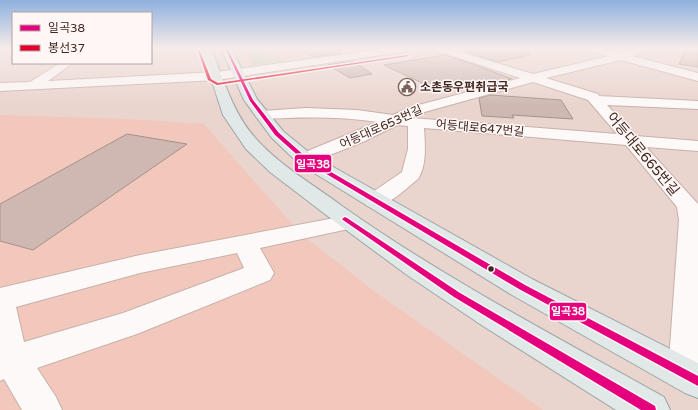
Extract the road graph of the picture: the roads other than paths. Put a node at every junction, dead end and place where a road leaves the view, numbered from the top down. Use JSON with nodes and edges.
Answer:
{"nodes":[{"id":1,"x":61,"y":67,"type":"edge"},
{"id":2,"x":222,"y":67,"type":"edge"},
{"id":3,"x":227,"y":67,"type":"edge"},
{"id":4,"x":280,"y":67,"type":"edge"},
{"id":5,"x":499,"y":67,"type":"edge"},
{"id":6,"x":577,"y":67,"type":"edge"},
{"id":7,"x":665,"y":67,"type":"edge"},
{"id":8,"x":228,"y":75,"type":"junction"},
{"id":9,"x":698,"y":76,"type":"edge"},
{"id":10,"x":533,"y":78,"type":"junction"},
{"id":11,"x":33,"y":85,"type":"junction"},
{"id":12,"x":0,"y":86,"type":"edge"},
{"id":13,"x":597,"y":100,"type":"junction"},
{"id":14,"x":698,"y":106,"type":"edge"},
{"id":15,"x":262,"y":115,"type":"junction"},
{"id":16,"x":395,"y":120,"type":"junction"},
{"id":17,"x":416,"y":123,"type":"junction"},
{"id":18,"x":632,"y":140,"type":"junction"},
{"id":19,"x":698,"y":146,"type":"edge"},
{"id":20,"x":305,"y":159,"type":"junction"},
{"id":21,"x":375,"y":202,"type":"junction"},
{"id":22,"x":693,"y":207,"type":"edge"},
{"id":23,"x":350,"y":222,"type":"junction"},
{"id":24,"x":245,"y":243,"type":"junction"},
{"id":25,"x":0,"y":300,"type":"edge"},
{"id":26,"x":0,"y":304,"type":"edge"},
{"id":27,"x":6,"y":363,"type":"edge"},
{"id":28,"x":692,"y":378,"type":"edge"},
{"id":29,"x":43,"y":410,"type":"edge"},
{"id":30,"x":651,"y":410,"type":"edge"}],
"edges":[{"from":1,"to":11,"type":"street"},
{"from":2,"to":8,"type":"main road"},
{"from":3,"to":8,"type":"main road"},
{"from":4,"to":8,"type":"street"},
{"from":5,"to":10,"type":"street","name":"어등대로665번길"},
{"from":6,"to":10,"type":"street","name":"어등대로653번길"},
{"from":7,"to":9,"type":"street"},
{"from":8,"to":11,"type":"street"},
{"from":8,"to":15,"type":"main road"},
{"from":8,"to":23,"type":"main road"},
{"from":10,"to":13,"type":"street","name":"어등대로665번길"},
{"from":10,"to":16,"type":"street","name":"어등대로653번길"},
{"from":11,"to":12,"type":"street"},
{"from":13,"to":14,"type":"street"},
{"from":13,"to":18,"type":"street","name":"어등대로665번길"},
{"from":15,"to":16,"type":"street","name":"어등대로647번길"},
{"from":15,"to":20,"type":"main road"},
{"from":16,"to":17,"type":"street","name":"어등대로647번길"},
{"from":16,"to":20,"type":"street","name":"어등대로653번길"},
{"from":17,"to":18,"type":"street","name":"어등대로647번길"},
{"from":17,"to":21,"type":"street"},
{"from":18,"to":19,"type":"street","name":"어등대로647번길"},
{"from":18,"to":22,"type":"street","name":"어등대로665번길"},
{"from":20,"to":21,"type":"main road"},
{"from":21,"to":28,"type":"main road"},
{"from":22,"to":28,"type":"street","name":"어등대로665번길"},
{"from":23,"to":24,"type":"street"},
{"from":23,"to":30,"type":"main road"},
{"from":24,"to":25,"type":"street"},
{"from":24,"to":27,"type":"street"},
{"from":26,"to":27,"type":"street"},
{"from":27,"to":29,"type":"street"}]}
